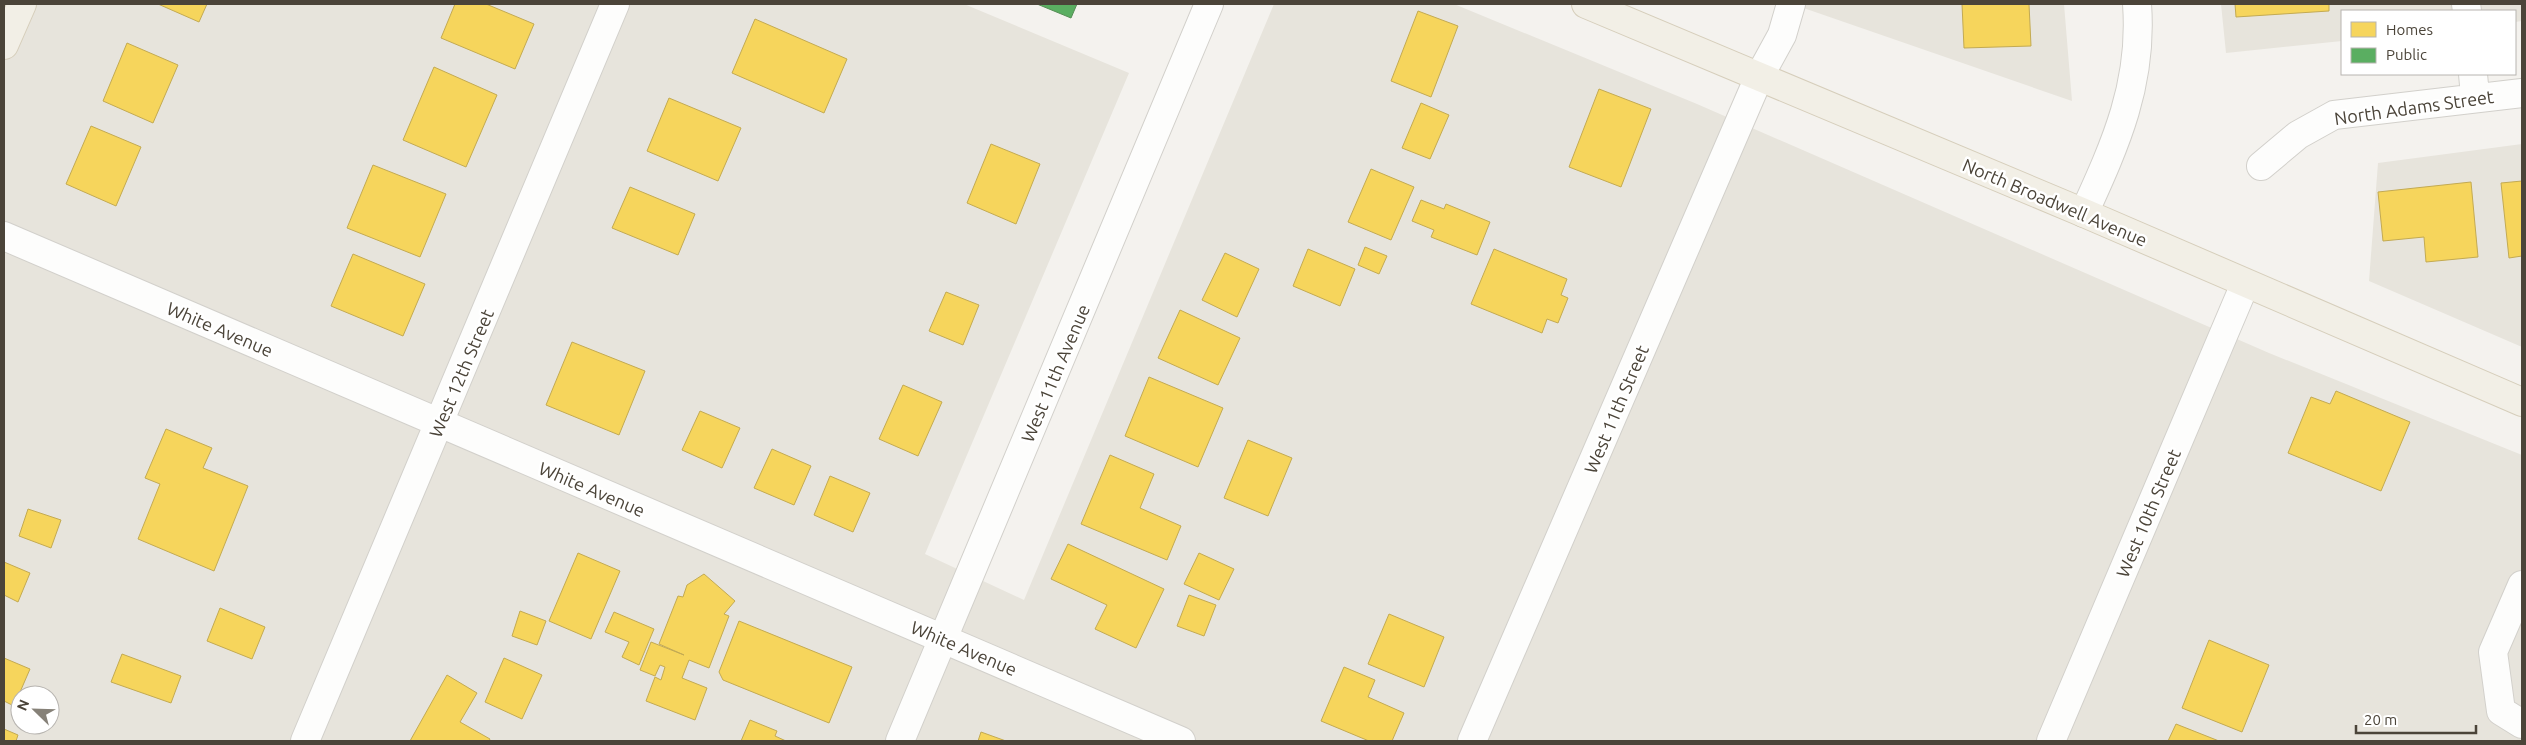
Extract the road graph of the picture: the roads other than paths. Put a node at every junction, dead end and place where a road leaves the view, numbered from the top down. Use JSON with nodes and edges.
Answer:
{"nodes":[{"id":1,"x":22,"y":4,"type":"edge"},
{"id":2,"x":615,"y":4,"type":"edge"},
{"id":3,"x":1209,"y":4,"type":"edge"},
{"id":4,"x":1586,"y":4,"type":"edge"},
{"id":5,"x":1790,"y":4,"type":"edge"},
{"id":6,"x":2137,"y":4,"type":"edge"},
{"id":7,"x":4,"y":45,"type":"edge"},
{"id":8,"x":1760,"y":77,"type":"junction"},
{"id":9,"x":2474,"y":85,"type":"edge"},
{"id":10,"x":2522,"y":92,"type":"edge"},
{"id":11,"x":2261,"y":166,"type":"dead end"},
{"id":12,"x":2084,"y":214,"type":"junction"},
{"id":13,"x":4,"y":236,"type":"edge"},
{"id":14,"x":2245,"y":284,"type":"junction"},
{"id":15,"x":2522,"y":402,"type":"edge"},
{"id":16,"x":440,"y":423,"type":"junction"},
{"id":17,"x":2522,"y":585,"type":"edge"},
{"id":18,"x":944,"y":640,"type":"junction"},
{"id":19,"x":2522,"y":724,"type":"edge"},
{"id":20,"x":305,"y":741,"type":"edge"},
{"id":21,"x":900,"y":741,"type":"edge"},
{"id":22,"x":1181,"y":741,"type":"edge"},
{"id":23,"x":1472,"y":741,"type":"edge"},
{"id":24,"x":2051,"y":741,"type":"edge"}],
"edges":[{"from":1,"to":7,"type":"main road"},
{"from":2,"to":16,"type":"street","name":"West 12th Street"},
{"from":3,"to":18,"type":"street","name":"West 11th Avenue"},
{"from":4,"to":8,"type":"main road","name":"North Broadwell Avenue"},
{"from":5,"to":8,"type":"street","name":"West 11th Street"},
{"from":6,"to":12,"type":"street"},
{"from":8,"to":12,"type":"main road","name":"North Broadwell Avenue"},
{"from":8,"to":23,"type":"street","name":"West 11th Street"},
{"from":9,"to":10,"type":"street","name":"North Adams Street"},
{"from":9,"to":11,"type":"street","name":"North Adams Street"},
{"from":12,"to":14,"type":"main road","name":"North Broadwell Avenue"},
{"from":13,"to":16,"type":"street","name":"White Avenue"},
{"from":14,"to":15,"type":"main road","name":"North Broadwell Avenue"},
{"from":14,"to":24,"type":"street","name":"West 10th Street"},
{"from":16,"to":18,"type":"street","name":"White Avenue"},
{"from":16,"to":20,"type":"street","name":"West 12th Street"},
{"from":17,"to":19,"type":"street"},
{"from":18,"to":21,"type":"street","name":"West 11th Avenue"},
{"from":18,"to":22,"type":"street","name":"White Avenue"}]}
